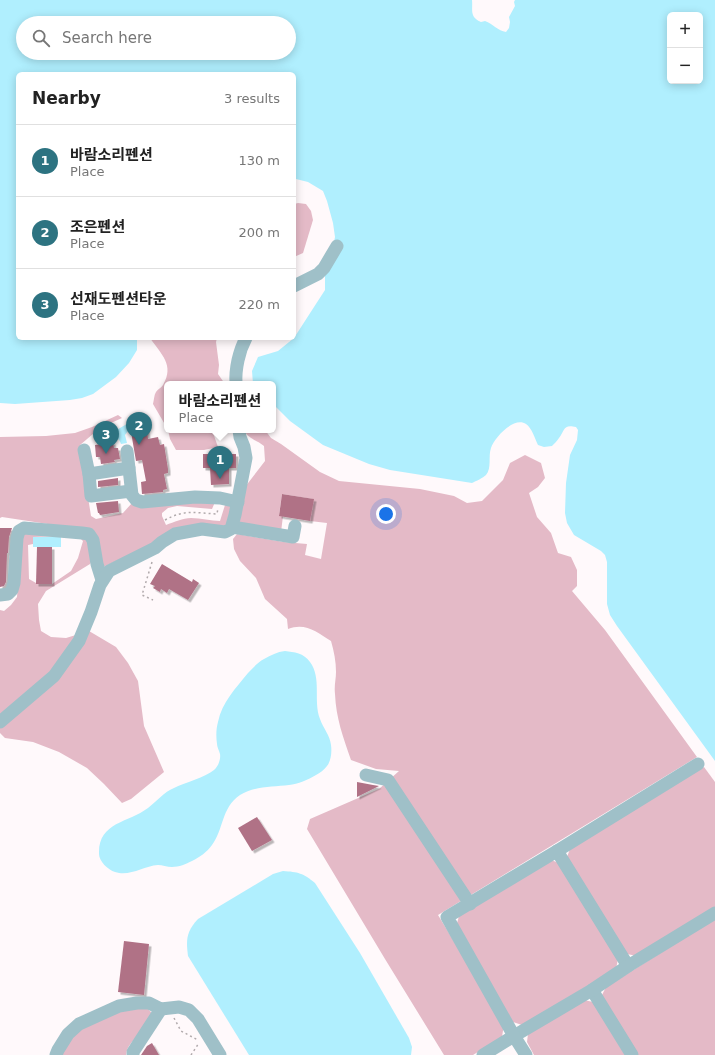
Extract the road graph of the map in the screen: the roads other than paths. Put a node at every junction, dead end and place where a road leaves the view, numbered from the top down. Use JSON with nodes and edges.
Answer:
{"nodes":[{"id":1,"x":337,"y":246,"type":"dead end"},
{"id":2,"x":296,"y":285,"type":"edge"},
{"id":3,"x":245,"y":340,"type":"edge"},
{"id":4,"x":236,"y":381,"type":"edge"},
{"id":5,"x":239,"y":433,"type":"edge"},
{"id":6,"x":84,"y":450,"type":"dead end"},
{"id":7,"x":127,"y":451,"type":"dead end"},
{"id":8,"x":129,"y":468,"type":"junction"},
{"id":9,"x":89,"y":474,"type":"junction"},
{"id":10,"x":131,"y":491,"type":"junction"},
{"id":11,"x":238,"y":502,"type":"junction"},
{"id":12,"x":295,"y":526,"type":"dead end"},
{"id":13,"x":232,"y":527,"type":"junction"},
{"id":14,"x":102,"y":580,"type":"junction"},
{"id":15,"x":0,"y":595,"type":"edge"},
{"id":16,"x":0,"y":722,"type":"edge"},
{"id":17,"x":698,"y":764,"type":"dead end"},
{"id":18,"x":366,"y":776,"type":"dead end"},
{"id":19,"x":557,"y":851,"type":"junction"},
{"id":20,"x":470,"y":904,"type":"junction"},
{"id":21,"x":715,"y":913,"type":"edge"},
{"id":22,"x":628,"y":966,"type":"junction"},
{"id":23,"x":592,"y":990,"type":"junction"},
{"id":24,"x":165,"y":1008,"type":"junction"},
{"id":25,"x":514,"y":1036,"type":"junction"},
{"id":26,"x":56,"y":1055,"type":"edge"},
{"id":27,"x":133,"y":1055,"type":"edge"},
{"id":28,"x":220,"y":1055,"type":"edge"},
{"id":29,"x":483,"y":1055,"type":"edge"},
{"id":30,"x":526,"y":1055,"type":"edge"},
{"id":31,"x":632,"y":1055,"type":"edge"}],
"edges":[{"from":1,"to":2,"type":"lane"},
{"from":3,"to":4,"type":"lane"},
{"from":5,"to":11,"type":"lane"},
{"from":6,"to":9,"type":"lane"},
{"from":7,"to":8,"type":"lane"},
{"from":8,"to":9,"type":"lane"},
{"from":8,"to":10,"type":"lane"},
{"from":9,"to":10,"type":"lane"},
{"from":10,"to":11,"type":"lane"},
{"from":11,"to":13,"type":"lane"},
{"from":12,"to":13,"type":"lane"},
{"from":13,"to":14,"type":"lane"},
{"from":14,"to":15,"type":"lane"},
{"from":14,"to":16,"type":"lane"},
{"from":17,"to":19,"type":"lane"},
{"from":18,"to":20,"type":"lane"},
{"from":19,"to":20,"type":"lane"},
{"from":19,"to":22,"type":"lane"},
{"from":20,"to":25,"type":"lane"},
{"from":21,"to":22,"type":"lane"},
{"from":22,"to":23,"type":"lane"},
{"from":23,"to":25,"type":"lane"},
{"from":23,"to":31,"type":"lane"},
{"from":24,"to":26,"type":"lane"},
{"from":24,"to":27,"type":"lane"},
{"from":24,"to":28,"type":"lane"},
{"from":25,"to":29,"type":"lane"},
{"from":25,"to":30,"type":"lane"}]}
